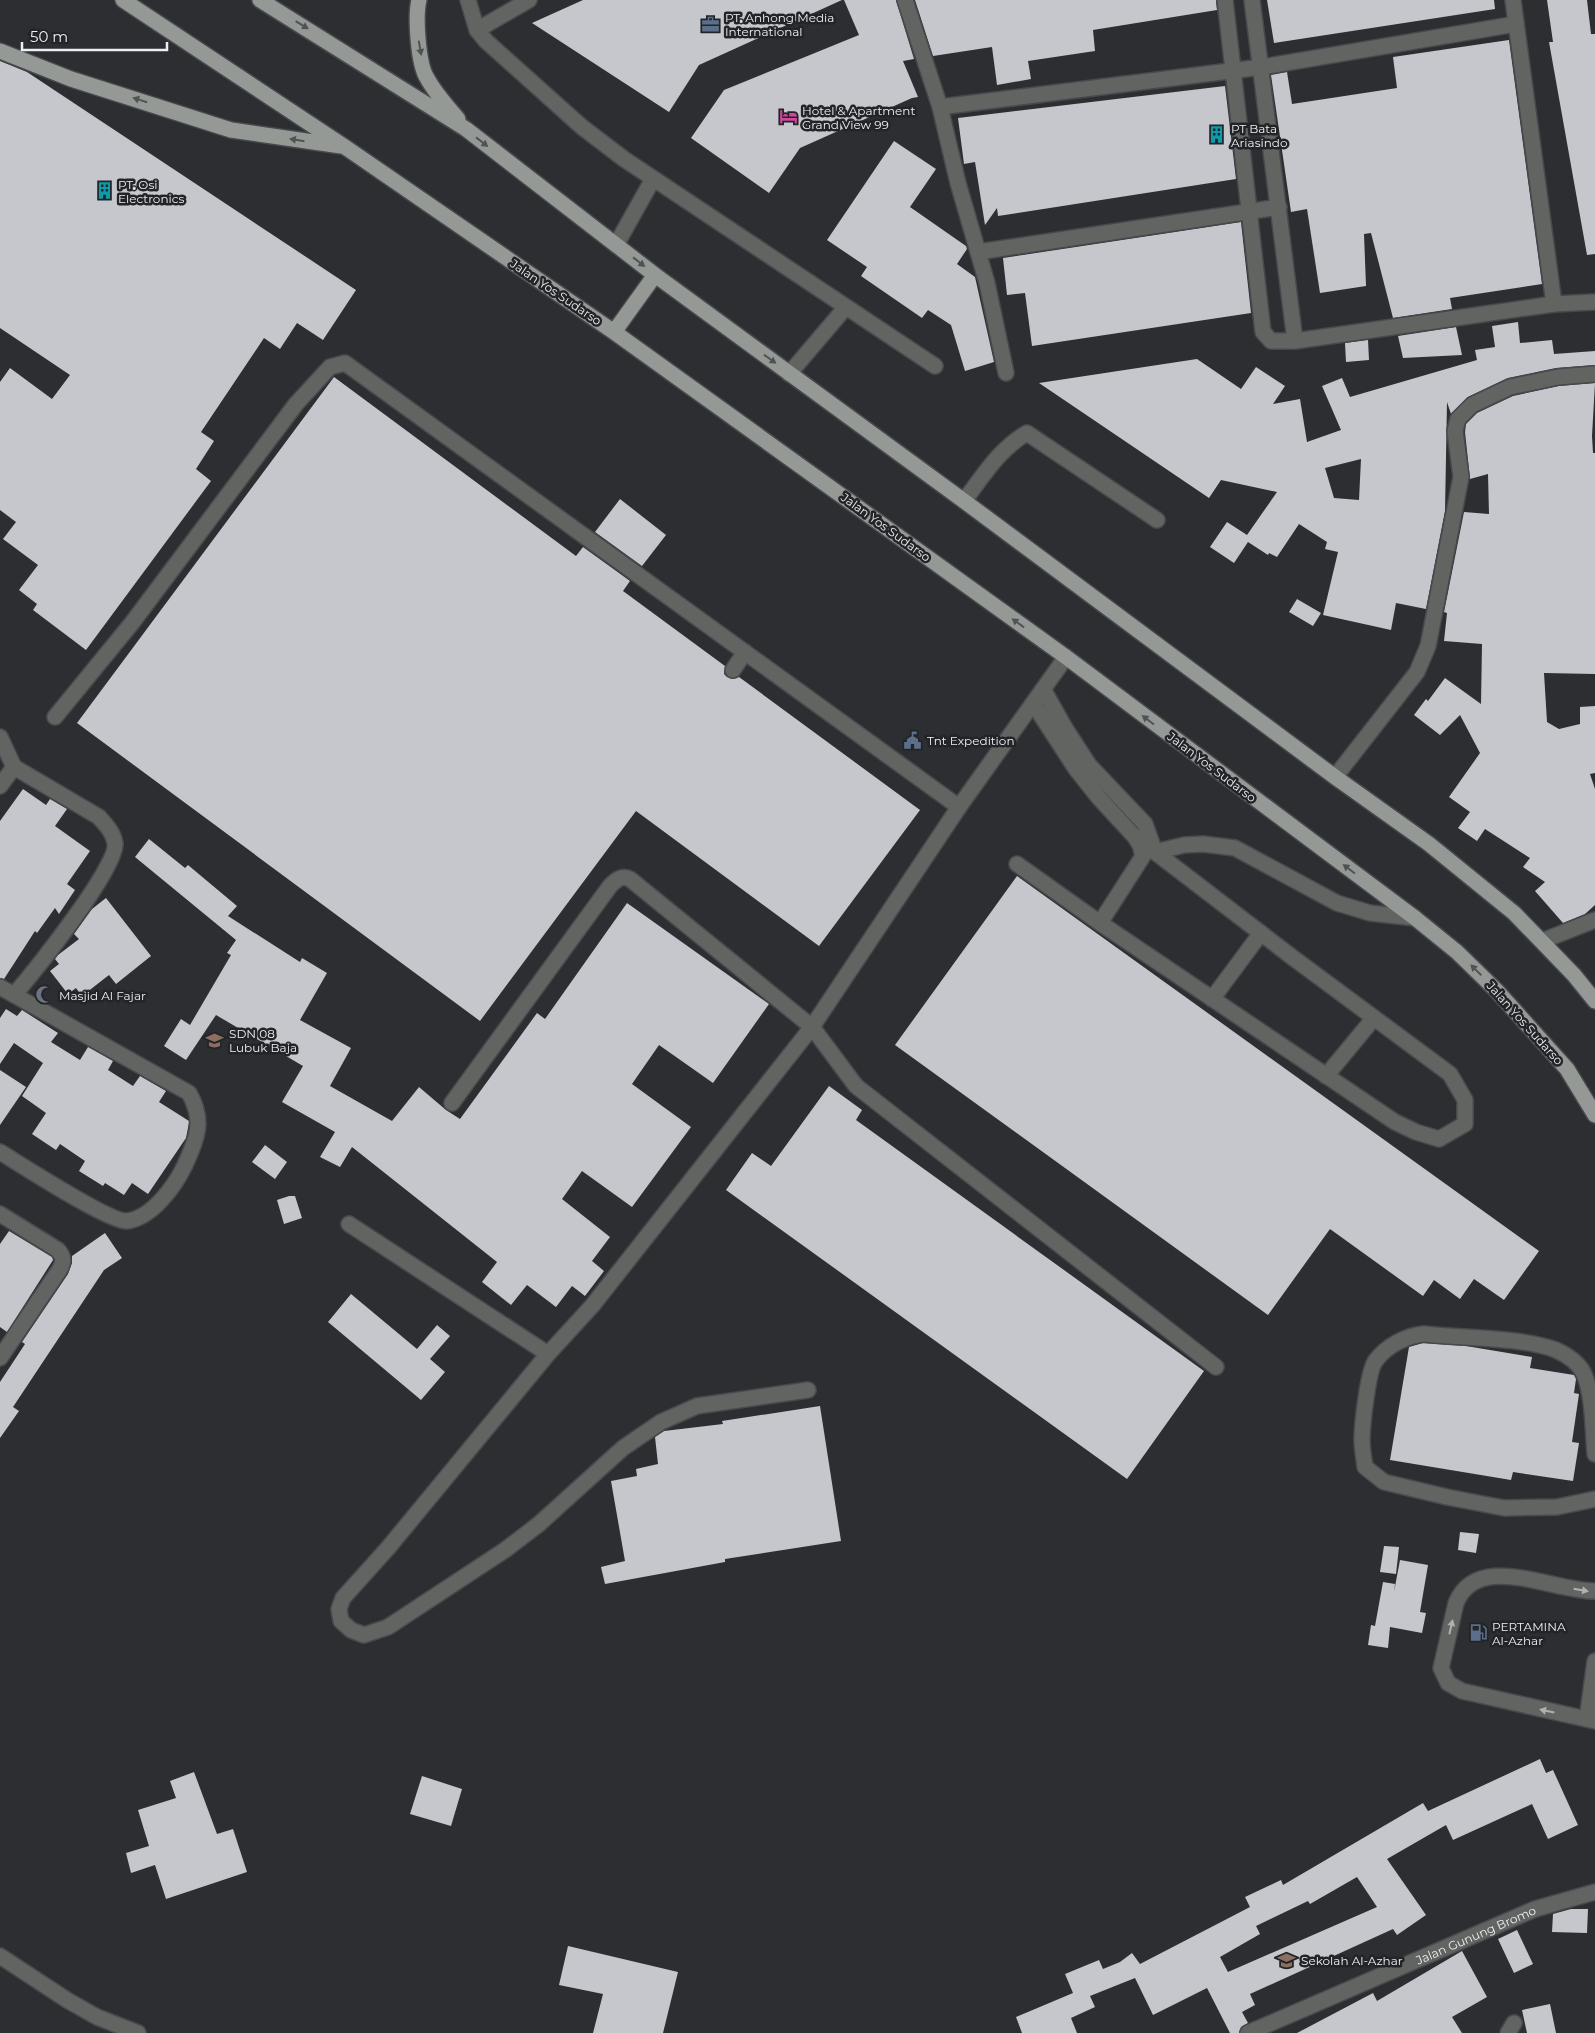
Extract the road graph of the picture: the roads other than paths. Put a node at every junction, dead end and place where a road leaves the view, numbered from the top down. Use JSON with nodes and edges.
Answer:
{"nodes":[{"id":1,"x":123,"y":0,"type":"edge"},
{"id":2,"x":260,"y":0,"type":"edge"},
{"id":3,"x":419,"y":0,"type":"edge"},
{"id":4,"x":468,"y":0,"type":"edge"},
{"id":5,"x":529,"y":0,"type":"edge"},
{"id":6,"x":905,"y":0,"type":"edge"},
{"id":7,"x":1225,"y":0,"type":"edge"},
{"id":8,"x":1252,"y":0,"type":"edge"},
{"id":9,"x":1513,"y":0,"type":"edge"},
{"id":10,"x":1516,"y":24,"type":"junction"},
{"id":11,"x":477,"y":30,"type":"junction"},
{"id":12,"x":0,"y":51,"type":"edge"},
{"id":13,"x":1262,"y":67,"type":"junction"},
{"id":14,"x":1234,"y":70,"type":"junction"},
{"id":15,"x":940,"y":107,"type":"junction"},
{"id":16,"x":466,"y":129,"type":"junction"},
{"id":17,"x":345,"y":147,"type":"junction"},
{"id":18,"x":653,"y":179,"type":"junction"},
{"id":19,"x":1279,"y":207,"type":"junction"},
{"id":20,"x":1250,"y":211,"type":"junction"},
{"id":21,"x":616,"y":245,"type":"junction"},
{"id":22,"x":978,"y":252,"type":"junction"},
{"id":23,"x":655,"y":275,"type":"junction"},
{"id":24,"x":1595,"y":302,"type":"edge"},
{"id":25,"x":1554,"y":304,"type":"junction"},
{"id":26,"x":846,"y":307,"type":"junction"},
{"id":27,"x":614,"y":332,"type":"junction"},
{"id":28,"x":1295,"y":341,"type":"junction"},
{"id":29,"x":935,"y":366,"type":"dead end"},
{"id":30,"x":790,"y":374,"type":"junction"},
{"id":31,"x":1006,"y":374,"type":"dead end"},
{"id":32,"x":1595,"y":374,"type":"edge"},
{"id":33,"x":964,"y":501,"type":"junction"},
{"id":34,"x":1157,"y":520,"type":"dead end"},
{"id":35,"x":745,"y":652,"type":"junction"},
{"id":36,"x":1066,"y":657,"type":"junction"},
{"id":37,"x":733,"y":670,"type":"dead end"},
{"id":38,"x":1044,"y":689,"type":"junction"},
{"id":39,"x":1033,"y":703,"type":"junction"},
{"id":40,"x":55,"y":717,"type":"dead end"},
{"id":41,"x":0,"y":737,"type":"edge"},
{"id":42,"x":14,"y":766,"type":"junction"},
{"id":43,"x":1335,"y":777,"type":"junction"},
{"id":44,"x":0,"y":786,"type":"edge"},
{"id":45,"x":959,"y":808,"type":"junction"},
{"id":46,"x":1155,"y":852,"type":"junction"},
{"id":47,"x":1017,"y":864,"type":"dead end"},
{"id":48,"x":1415,"y":918,"type":"junction"},
{"id":49,"x":1595,"y":920,"type":"edge"},
{"id":50,"x":1100,"y":923,"type":"junction"},
{"id":51,"x":1261,"y":933,"type":"junction"},
{"id":52,"x":1542,"y":941,"type":"junction"},
{"id":53,"x":0,"y":987,"type":"edge"},
{"id":54,"x":14,"y":995,"type":"junction"},
{"id":55,"x":1212,"y":999,"type":"junction"},
{"id":56,"x":1595,"y":1001,"type":"edge"},
{"id":57,"x":1374,"y":1018,"type":"junction"},
{"id":58,"x":812,"y":1027,"type":"junction"},
{"id":59,"x":1326,"y":1076,"type":"junction"},
{"id":60,"x":452,"y":1103,"type":"dead end"},
{"id":61,"x":1595,"y":1115,"type":"edge"},
{"id":62,"x":0,"y":1152,"type":"edge"},
{"id":63,"x":0,"y":1215,"type":"edge"},
{"id":64,"x":350,"y":1224,"type":"dead end"},
{"id":65,"x":548,"y":1354,"type":"junction"},
{"id":66,"x":0,"y":1358,"type":"edge"},
{"id":67,"x":1216,"y":1367,"type":"dead end"},
{"id":68,"x":808,"y":1390,"type":"dead end"},
{"id":69,"x":1595,"y":1454,"type":"edge"},
{"id":70,"x":1595,"y":1499,"type":"edge"},
{"id":71,"x":1595,"y":1591,"type":"edge"},
{"id":72,"x":1595,"y":1661,"type":"edge"},
{"id":73,"x":1591,"y":1720,"type":"edge"},
{"id":74,"x":1595,"y":1892,"type":"edge"},
{"id":75,"x":0,"y":1956,"type":"edge"},
{"id":76,"x":138,"y":2033,"type":"edge"},
{"id":77,"x":1248,"y":2033,"type":"edge"}],
"edges":[{"from":1,"to":17,"type":"main road","name":"Jalan Yos Sudarso"},
{"from":2,"to":16,"type":"main road","one_way":true},
{"from":3,"to":16,"type":"main road","one_way":true},
{"from":4,"to":11,"type":"street"},
{"from":5,"to":11,"type":"street"},
{"from":6,"to":15,"type":"street"},
{"from":7,"to":14,"type":"street"},
{"from":8,"to":13,"type":"street"},
{"from":9,"to":10,"type":"street"},
{"from":10,"to":13,"type":"street"},
{"from":10,"to":25,"type":"street"},
{"from":11,"to":18,"type":"street"},
{"from":17,"to":12,"type":"main road","one_way":true},
{"from":13,"to":14,"type":"street"},
{"from":13,"to":19,"type":"street"},
{"from":14,"to":15,"type":"street"},
{"from":14,"to":20,"type":"street"},
{"from":15,"to":22,"type":"street"},
{"from":16,"to":21,"type":"main road","one_way":true},
{"from":17,"to":27,"type":"main road","name":"Jalan Yos Sudarso"},
{"from":18,"to":21,"type":"street"},
{"from":18,"to":26,"type":"street"},
{"from":19,"to":20,"type":"street"},
{"from":19,"to":28,"type":"street"},
{"from":20,"to":22,"type":"street"},
{"from":20,"to":28,"type":"street"},
{"from":21,"to":23,"type":"main road","one_way":true},
{"from":22,"to":31,"type":"street"},
{"from":23,"to":27,"type":"main road"},
{"from":23,"to":30,"type":"main road","one_way":true},
{"from":24,"to":25,"type":"street"},
{"from":25,"to":28,"type":"street"},
{"from":26,"to":29,"type":"street"},
{"from":26,"to":30,"type":"street"},
{"from":36,"to":27,"type":"main road","name":"Jalan Yos Sudarso","one_way":true},
{"from":30,"to":33,"type":"main road"},
{"from":32,"to":43,"type":"street"},
{"from":33,"to":34,"type":"street"},
{"from":33,"to":43,"type":"main road"},
{"from":35,"to":37,"type":"street"},
{"from":35,"to":40,"type":"street"},
{"from":35,"to":45,"type":"street"},
{"from":36,"to":38,"type":"street"},
{"from":48,"to":36,"type":"main road","name":"Jalan Yos Sudarso","one_way":true},
{"from":38,"to":39,"type":"street"},
{"from":38,"to":46,"type":"street"},
{"from":39,"to":45,"type":"street"},
{"from":39,"to":50,"type":"street"},
{"from":41,"to":42,"type":"street"},
{"from":42,"to":44,"type":"street"},
{"from":42,"to":54,"type":"street"},
{"from":43,"to":52,"type":"main road"},
{"from":45,"to":58,"type":"street"},
{"from":46,"to":48,"type":"street"},
{"from":46,"to":51,"type":"street"},
{"from":47,"to":50,"type":"street"},
{"from":61,"to":48,"type":"main road","name":"Jalan Yos Sudarso","one_way":true},
{"from":49,"to":52,"type":"street"},
{"from":50,"to":55,"type":"street"},
{"from":51,"to":55,"type":"street"},
{"from":51,"to":57,"type":"street"},
{"from":52,"to":56,"type":"main road"},
{"from":53,"to":54,"type":"street"},
{"from":54,"to":62,"type":"street"},
{"from":55,"to":59,"type":"street"},
{"from":57,"to":59,"type":"street"},
{"from":57,"to":59,"type":"street"},
{"from":58,"to":60,"type":"street"},
{"from":58,"to":65,"type":"street"},
{"from":58,"to":67,"type":"street"},
{"from":63,"to":66,"type":"street"},
{"from":64,"to":65,"type":"street"},
{"from":65,"to":68,"type":"street"},
{"from":69,"to":70,"type":"street"},
{"from":73,"to":71,"type":"street","one_way":true},
{"from":72,"to":73,"type":"street"},
{"from":74,"to":77,"type":"street","name":"Jalan Gunung Bromo"},
{"from":75,"to":76,"type":"street"}]}
